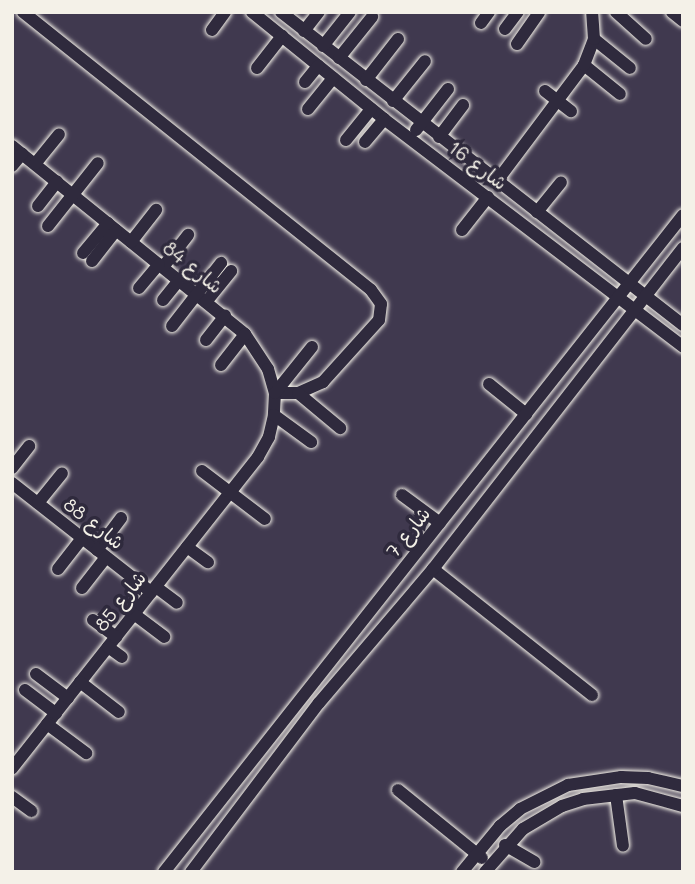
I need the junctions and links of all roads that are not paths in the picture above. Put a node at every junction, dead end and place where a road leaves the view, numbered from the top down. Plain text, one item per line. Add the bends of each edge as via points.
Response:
1 (23, 12) edge
2 (225, 12) edge
3 (251, 12) edge
4 (319, 12) edge
5 (350, 12) edge
6 (489, 12) edge
7 (518, 12) edge
8 (539, 12) edge
9 (592, 12) edge
10 (616, 12) edge
11 (672, 12) edge
12 (284, 13) edge
13 (372, 17) dead end
14 (683, 21) edge
15 (481, 23) dead end
16 (505, 29) dead end
17 (212, 30) dead end
18 (304, 30) junction
19 (277, 33) junction
20 (398, 39) dead end
21 (594, 39) junction
22 (646, 39) dead end
23 (517, 44) dead end
24 (323, 46) junction
25 (339, 58) junction
26 (425, 61) dead end
27 (318, 65) junction
28 (584, 65) junction
29 (257, 68) dead end
30 (630, 68) dead end
31 (333, 78) junction
32 (366, 80) junction
33 (305, 82) dead end
34 (448, 89) dead end
35 (545, 92) dead end
36 (620, 94) dead end
37 (556, 100) junction
38 (393, 101) junction
39 (463, 105) dead end
40 (308, 109) dead end
41 (372, 109) junction
42 (570, 111) dead end
43 (384, 119) junction
44 (421, 123) junction
45 (62, 137) dead end
46 (439, 137) junction
47 (410, 138) junction
48 (346, 140) dead end
49 (365, 142) dead end
50 (17, 150) edge
51 (98, 163) dead end
52 (12, 166) edge
53 (38, 167) junction
54 (497, 181) junction
55 (57, 182) junction
56 (561, 182) dead end
57 (73, 195) junction
58 (488, 197) junction
59 (38, 206) dead end
60 (156, 210) dead end
61 (537, 212) junction
62 (683, 215) edge
63 (554, 224) junction
64 (48, 226) dead end
65 (112, 226) junction
66 (462, 230) dead end
67 (188, 235) dead end
68 (543, 238) junction
69 (131, 242) junction
70 (683, 248) edge
71 (88, 257) dead end
72 (161, 265) junction
73 (226, 267) dead end
74 (179, 280) junction
75 (629, 283) junction
76 (139, 288) dead end
77 (645, 295) junction
78 (619, 296) junction
79 (202, 298) junction
80 (163, 300) dead end
81 (634, 308) junction
82 (225, 316) junction
83 (683, 325) edge
84 (172, 326) dead end
85 (244, 334) junction
86 (206, 340) dead end
87 (312, 347) dead end
88 (683, 347) edge
89 (220, 365) dead end
90 (489, 384) dead end
91 (275, 393) junction
92 (298, 394) junction
93 (526, 414) junction
94 (274, 415) junction
95 (340, 428) dead end
96 (311, 442) dead end
97 (29, 446) dead end
98 (258, 457) joint
99 (12, 468) edge
100 (202, 471) dead end
101 (62, 473) dead end
102 (17, 487) edge
103 (230, 493) junction
104 (402, 495) dead end
105 (12, 502) edge
106 (38, 503) junction
107 (121, 518) dead end
108 (265, 520) dead end
109 (440, 523) junction
110 (82, 538) junction
111 (187, 547) junction
112 (102, 553) junction
113 (208, 562) dead end
114 (58, 569) dead end
115 (433, 569) junction
116 (82, 588) dead end
117 (154, 590) junction
118 (177, 603) dead end
119 (134, 614) junction
120 (93, 620) dead end
121 (164, 637) dead end
122 (112, 642) junction
123 (122, 657) dead end
124 (36, 674) dead end
125 (80, 682) junction
126 (25, 690) dead end
127 (592, 695) dead end
128 (68, 698) junction
129 (119, 712) dead end
130 (52, 719) junction
131 (86, 753) dead end
132 (12, 768) edge
133 (683, 786) edge
134 (398, 790) dead end
135 (619, 794) junction
136 (12, 797) edge
137 (683, 806) edge
138 (31, 811) dead end
139 (505, 845) junction
140 (623, 846) dead end
141 (476, 854) junction
142 (536, 862) dead end
143 (487, 868) edge
144 (164, 872) edge
145 (191, 872) edge
146 (461, 872) edge

1 - 92 street via 371,290 381,304 379,320 323,382
2 - 17 street
3 - 19 street, شارع 16
4 - 18 street
5 - 24 street
6 - 15 street
7 - 16 street
8 - 23 street
9 - 21 street
10 - 22 street
11 - 14 street
12 - 18 street, شارع 16
12 - 19 street
13 - 25 street
18 - 24 street, شارع 16
19 - 27 street, شارع 16
19 - 29 street
20 - 32 street
21 - 28 street
21 - 30 street
24 - 25 street, شارع 16
25 - 32 street, شارع 16
26 - 38 street
27 - 31 street, شارع 16
27 - 33 street
28 - 36 street
28 - 37 street
31 - 40 street
31 - 41 street, شارع 16
32 - 38 street, شارع 16
34 - 44 street
35 - 37 street
37 - 42 street
37 - 54 street
38 - 44 street, شارع 16
39 - 46 street
41 - 43 street, شارع 16
41 - 48 street
43 - 47 street, شارع 16
43 - 49 street
44 - 46 street, شارع 16
44 - 47 street
45 - 53 street
46 - 54 street, شارع 16
47 - 58 street, شارع 16
50 - 52 street
50 - 53 street, شارع 84
51 - 57 street
53 - 55 street, شارع 84
54 - 61 street, شارع 16
55 - 57 street, شارع 84
55 - 59 street
56 - 61 street
57 - 64 street
57 - 65 street, شارع 84
58 - 66 street
58 - 68 street, شارع 16
60 - 69 street
61 - 63 street, شارع 16
62 - 75 street, شارع 7
63 - 68 street
63 - 75 street, شارع 16
65 - 69 street, شارع 84
65 - 71 street
67 - 72 street
68 - 78 street, شارع 16
69 - 72 street, شارع 84
70 - 77 street
72 - 74 street, شارع 84
72 - 76 street
73 - 79 street
74 - 79 street, شارع 84
74 - 80 street
75 - 77 street, شارع 16
75 - 78 street, شارع 7
77 - 81 street
77 - 83 street, شارع 16
78 - 81 street, شارع 16
78 - 93 street, شارع 7
79 - 82 street, شارع 84
79 - 84 street
81 - 88 street, شارع 16
81 - 115 street
82 - 85 street, شارع 84
82 - 86 street
85 - 89 street
85 - 91 street, شارع 84 via 268,369
87 - 91 street
90 - 93 street
91 - 92 street
91 - 94 street, شارع 84
92 - 95 street
93 - 109 street, شارع 7
94 - 96 street
94 - 98 street, شارع 84
97 - 99 street
98 - 103 street, شارع 85
100 - 103 street
101 - 106 street
102 - 105 street
102 - 106 street, شارع 88
103 - 108 street
103 - 111 street, شارع 85
104 - 109 street
106 - 110 street, شارع 88
107 - 112 street
109 - 144 street, شارع 7
110 - 112 street, شارع 88
110 - 114 street
111 - 113 street
111 - 117 street, شارع 85
112 - 116 street
112 - 117 street, شارع 88
115 - 127 street
115 - 145 street via 319,703
117 - 118 street, شارع 88
117 - 119 street, شارع 85
119 - 121 street
119 - 122 street, شارع 85
120 - 122 street
122 - 123 street
122 - 125 street, شارع 85
124 - 128 street
125 - 128 street, شارع 85
125 - 129 street
126 - 130 street
128 - 130 street, شارع 85
130 - 131 street
130 - 132 street, شارع 85
133 - 141 street via 621,776 581,782 543,795 500,826
134 - 141 street
135 - 137 street
135 - 139 street via 562,806
135 - 140 street
136 - 138 street
139 - 142 street
139 - 143 street
141 - 143 street
141 - 146 street

